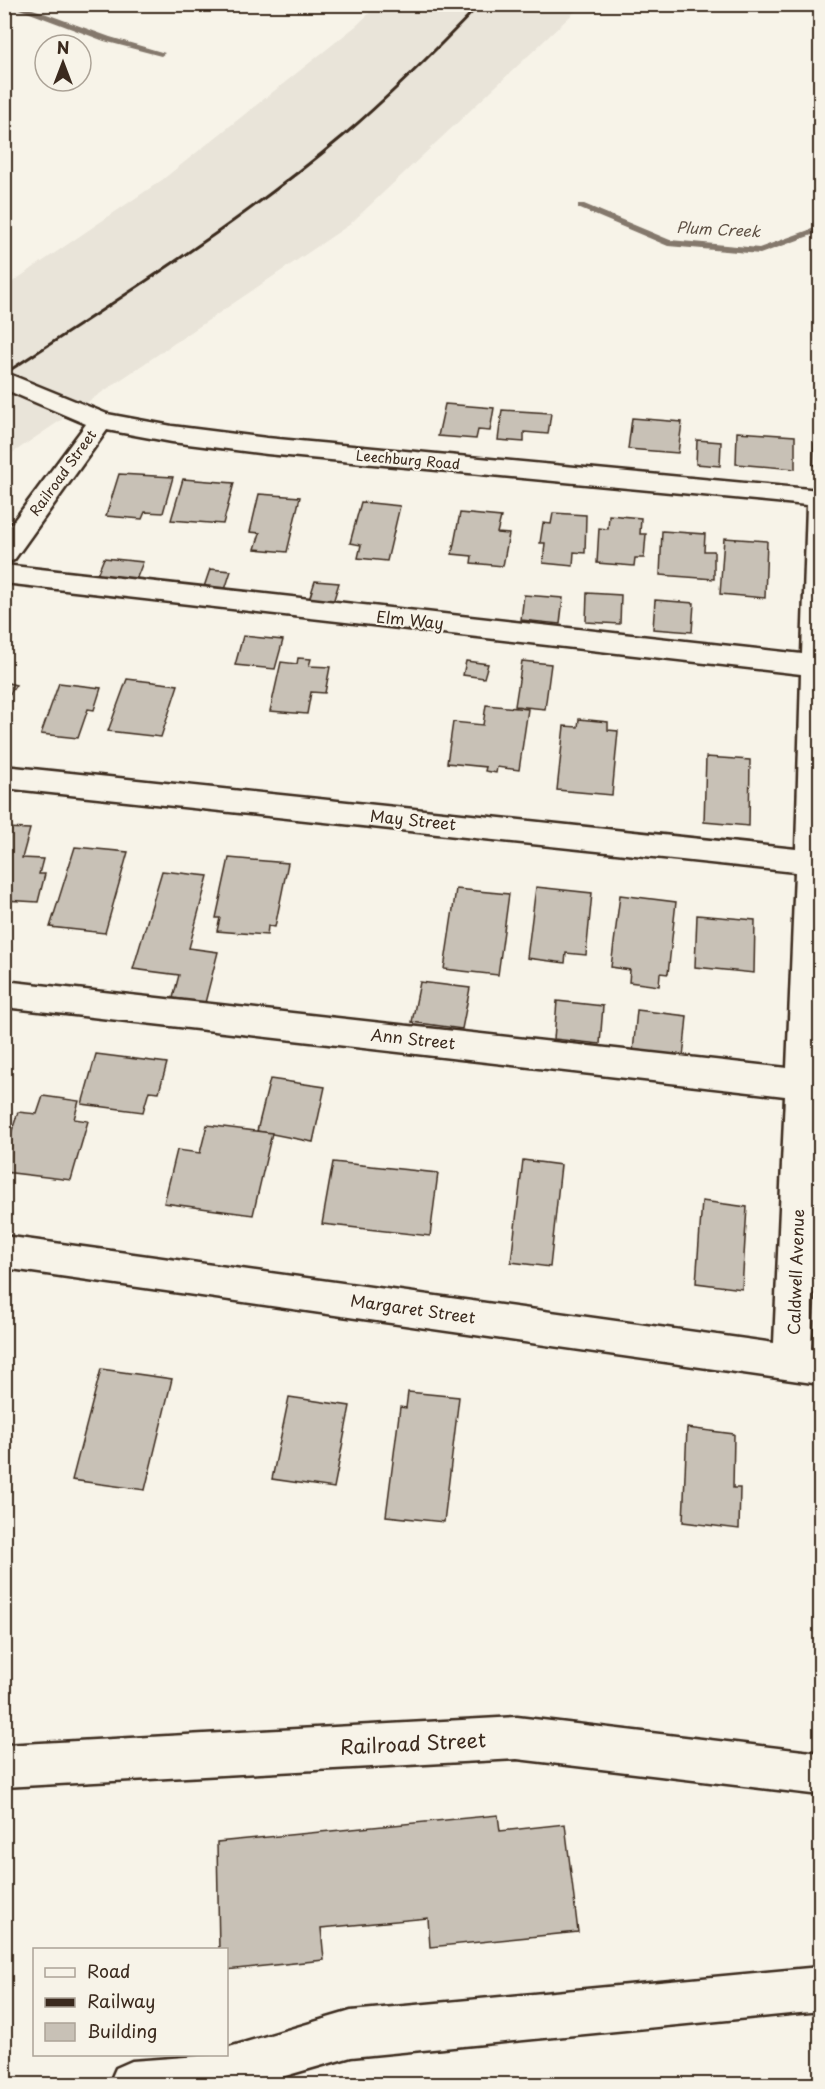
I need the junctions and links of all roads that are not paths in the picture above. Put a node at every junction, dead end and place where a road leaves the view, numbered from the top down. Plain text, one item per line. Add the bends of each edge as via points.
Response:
1 (4, 380) edge
2 (101, 421) junction
3 (820, 498) edge
4 (4, 554) edge
5 (4, 574) edge
6 (816, 666) junction
7 (4, 777) edge
8 (816, 862) edge
9 (4, 994) edge
10 (812, 1085) edge
11 (4, 1252) edge
12 (806, 1365) edge
13 (4, 1766) edge
14 (820, 1774) edge
15 (820, 1989) edge
16 (132, 2085) edge

1 - 2 street, Leechburg Road
2 - 3 street, Leechburg Road via 267,446
2 - 4 street, Railroad Street
3 - 6 street, Caldwell Avenue
5 - 6 street, Elm Way
6 - 8 street, Caldwell Avenue
7 - 8 street, May Street
8 - 10 street, Caldwell Avenue
9 - 10 street, Ann Street
10 - 12 street, Caldwell Avenue
11 - 12 street, Margaret Street
13 - 14 street, Railroad Street via 516,1738
15 - 16 street via 351,2034 198,2079

